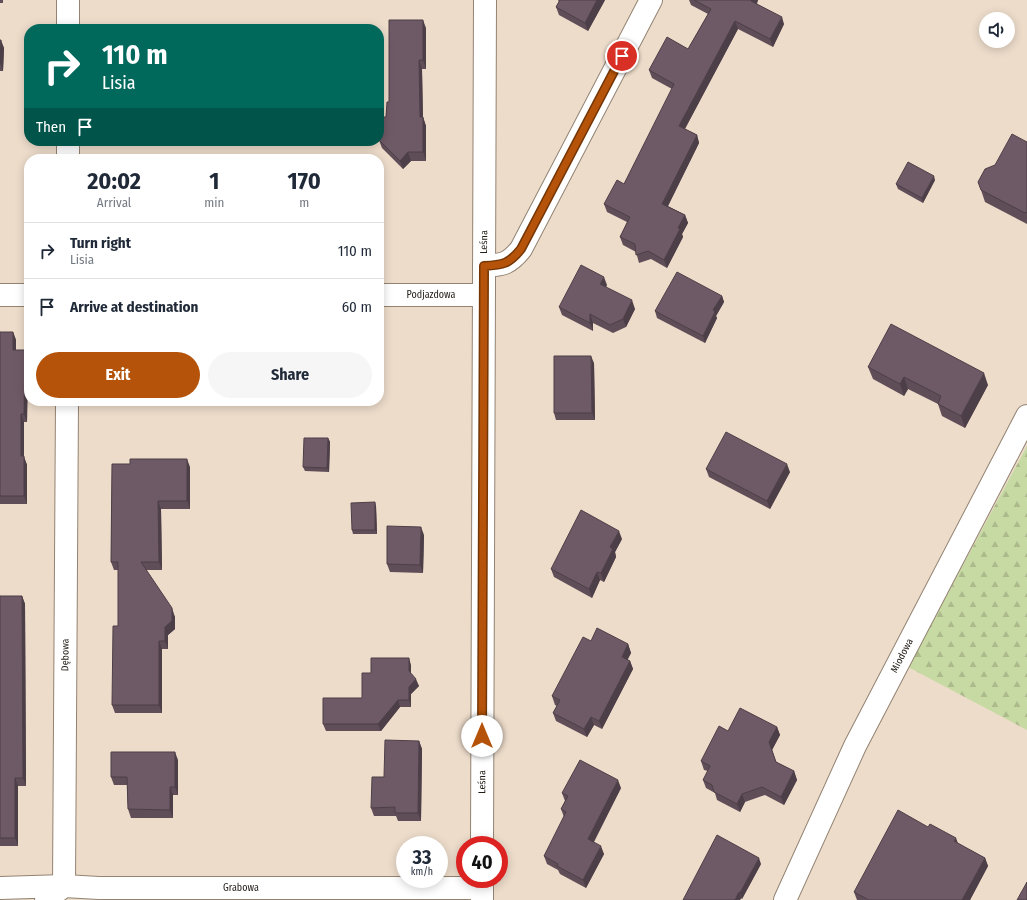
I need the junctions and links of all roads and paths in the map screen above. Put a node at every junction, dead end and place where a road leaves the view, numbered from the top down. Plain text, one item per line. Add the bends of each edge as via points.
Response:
1 (68, 0) edge
2 (485, 0) edge
3 (651, 0) edge
4 (68, 24) edge
5 (484, 266) junction
6 (0, 295) edge
7 (24, 295) edge
8 (384, 295) edge
9 (484, 295) junction
10 (67, 406) edge
11 (1027, 416) edge
12 (482, 836) edge
13 (64, 886) junction
14 (0, 888) edge
15 (482, 889) edge
16 (46, 900) edge
17 (785, 900) edge

1 - 4 street
2 - 5 street, Leśna
3 - 5 street via 521,249 512,260 500,266
5 - 9 street, Leśna
6 - 7 street
8 - 9 street, Podjazdowa
9 - 12 street, Leśna
10 - 13 street, Dębowa
11 - 17 street, Miodowa via 856,746
13 - 14 street, Grabowa
13 - 15 street, Grabowa
13 - 16 street

